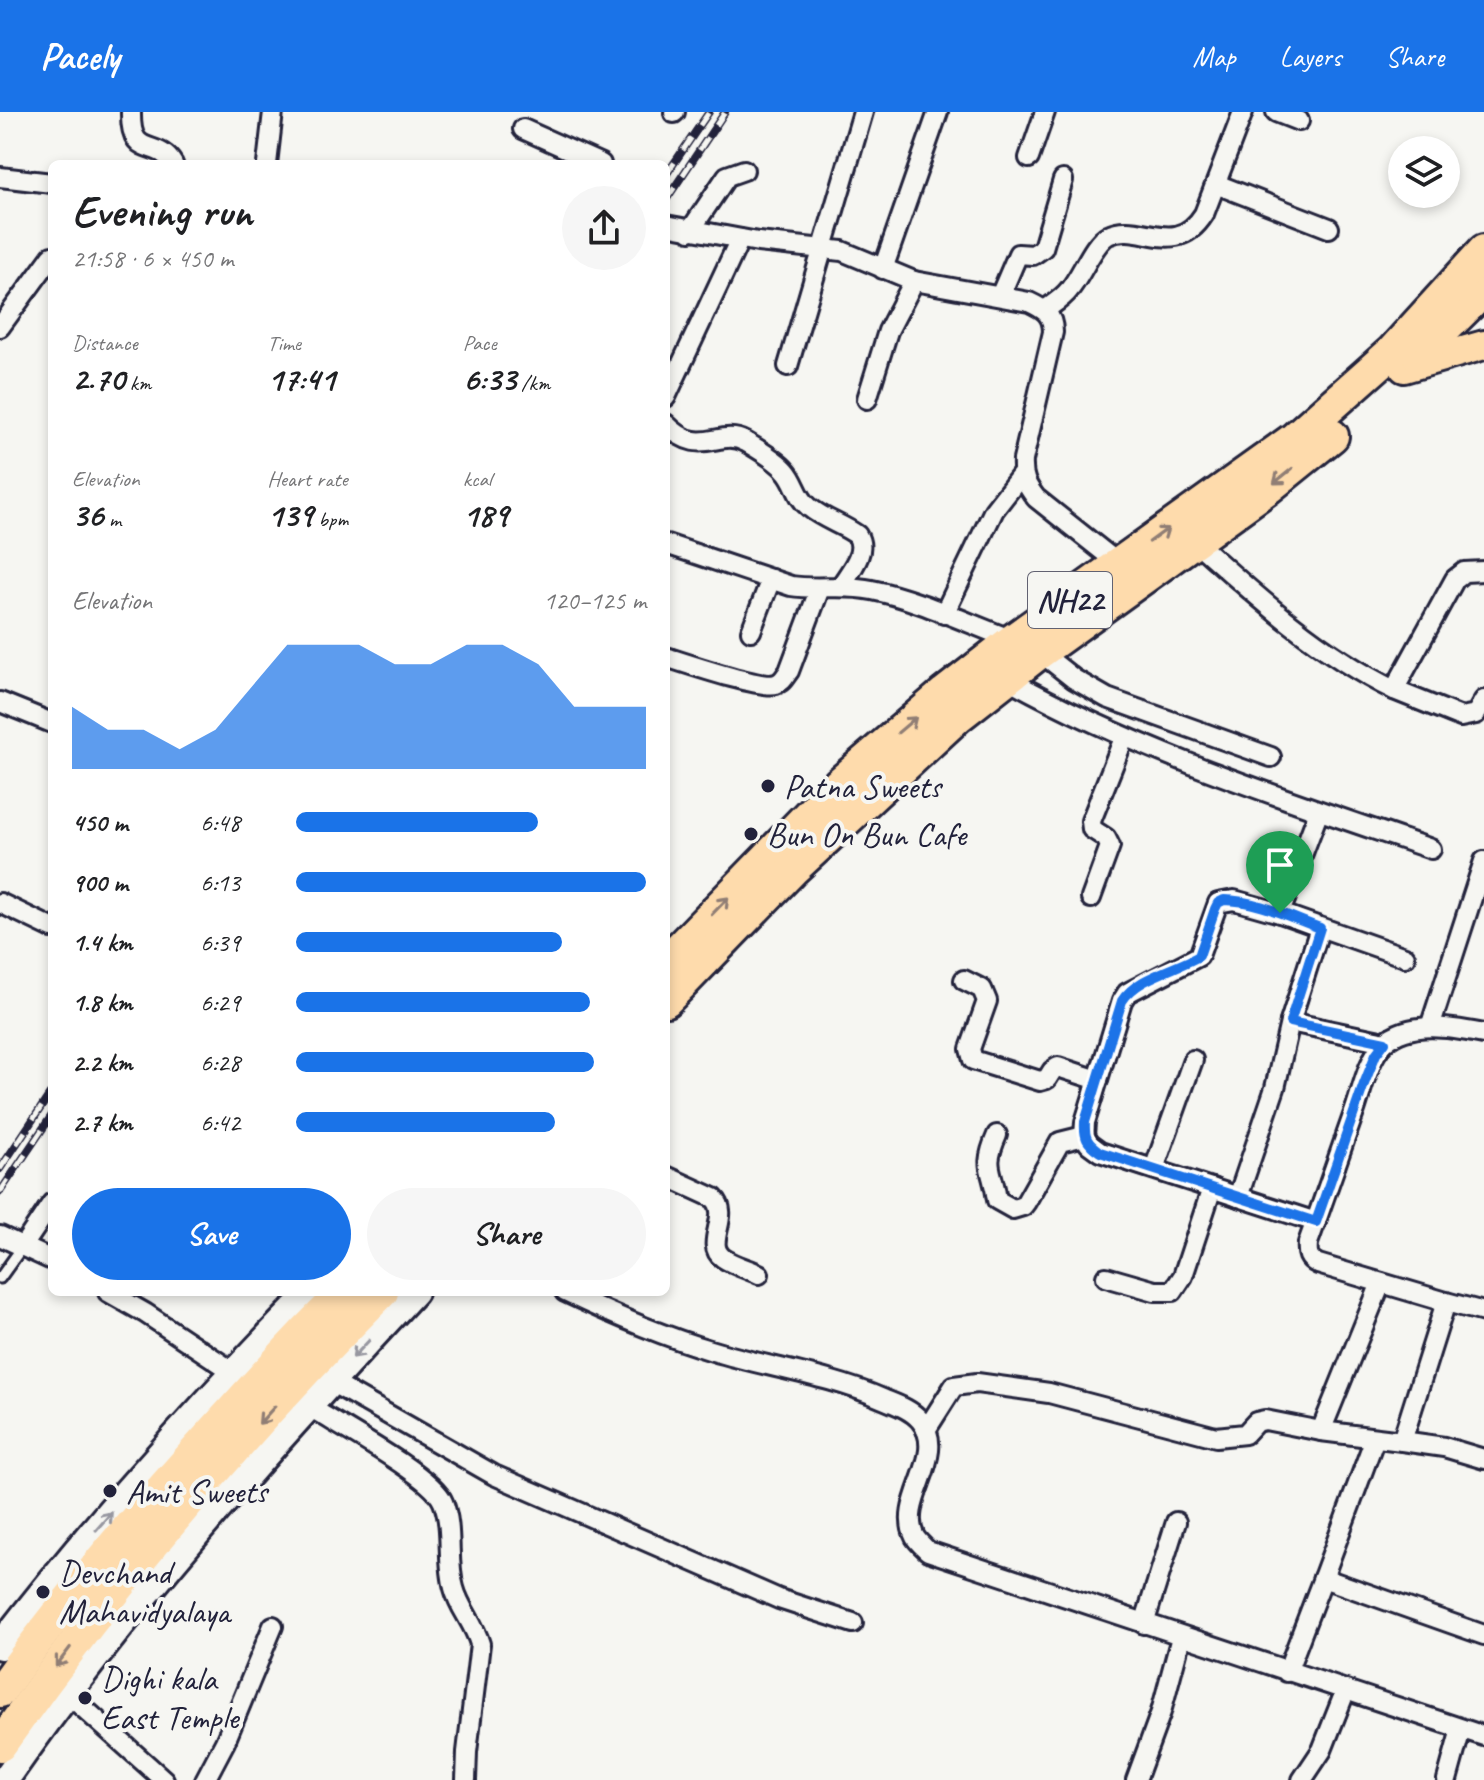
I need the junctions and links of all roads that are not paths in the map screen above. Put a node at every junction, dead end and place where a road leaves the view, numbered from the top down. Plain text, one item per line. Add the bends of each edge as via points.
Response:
1 (131, 112) edge
2 (273, 112) edge
3 (863, 112) edge
4 (938, 112) edge
5 (1045, 112) edge
6 (1243, 112) edge
7 (1276, 112) edge
8 (1299, 121) dead end
9 (523, 129) dead end
10 (574, 158) edge
11 (1029, 158) dead end
12 (169, 160) edge
13 (267, 160) edge
14 (744, 170) dead end
15 (0, 177) edge
16 (1063, 180) dead end
17 (48, 183) edge
18 (1216, 184) junction
19 (670, 226) edge
20 (1329, 228) dead end
21 (690, 231) junction
22 (740, 239) junction
23 (823, 250) junction
24 (48, 261) edge
25 (883, 269) junction
26 (914, 281) junction
27 (1475, 285) edge
28 (1000, 296) junction
29 (1045, 310) junction
30 (0, 327) edge
31 (1484, 345) edge
32 (788, 366) dead end
33 (1404, 368) junction
34 (670, 388) edge
35 (867, 399) dead end
36 (670, 427) edge
37 (1022, 474) junction
38 (1196, 542) junction
39 (670, 545) edge
40 (1119, 564) junction
41 (1484, 571) edge
42 (771, 579) junction
43 (840, 587) junction
44 (820, 588) junction
45 (944, 614) junction
46 (751, 631) dead end
47 (1027, 646) junction
48 (670, 658) edge
49 (1006, 678) junction
50 (1394, 690) junction
51 (1484, 700) edge
52 (0, 702) edge
53 (48, 721) edge
54 (1124, 738) junction
55 (1271, 757) dead end
56 (1319, 811) junction
57 (1431, 849) dead end
58 (1484, 861) edge
59 (1091, 898) dead end
60 (0, 903) edge
61 (1280, 913) junction
62 (48, 926) edge
63 (1320, 928) junction
64 (1405, 957) dead end
65 (670, 958) edge
66 (964, 980) dead end
67 (670, 996) edge
68 (1290, 1022) junction
69 (1430, 1027) junction
70 (1484, 1034) edge
71 (1385, 1042) junction
72 (1193, 1060) dead end
73 (1098, 1080) junction
74 (997, 1135) dead end
75 (1084, 1136) junction
76 (1154, 1169) junction
77 (670, 1178) edge
78 (1212, 1188) junction
79 (1238, 1197) junction
80 (48, 1209) edge
81 (1316, 1222) junction
82 (0, 1236) edge
83 (23, 1246) junction
84 (48, 1258) edge
85 (759, 1274) dead end
86 (1106, 1277) dead end
87 (0, 1278) edge
88 (1381, 1283) junction
89 (115, 1296) edge
90 (145, 1296) edge
91 (369, 1296) edge
92 (410, 1296) edge
93 (574, 1296) edge
94 (1446, 1302) junction
95 (329, 1308) edge
96 (140, 1310) junction
97 (1484, 1312) edge
98 (235, 1373) junction
99 (331, 1382) junction
100 (308, 1406) junction
101 (926, 1430) junction
102 (1321, 1431) junction
103 (1375, 1438) junction
104 (1402, 1441) junction
105 (1484, 1459) edge
106 (1176, 1522) dead end
107 (1323, 1578) junction
108 (853, 1623) dead end
109 (1144, 1624) junction
110 (273, 1626) dead end
111 (1484, 1635) edge
112 (1181, 1637) junction
113 (0, 1646) edge
114 (1287, 1672) junction
115 (0, 1691) edge
116 (1345, 1692) junction
117 (69, 1695) junction
118 (1461, 1729) junction
119 (1484, 1736) edge
120 (0, 1745) edge
121 (5, 1780) edge
122 (164, 1780) edge
123 (205, 1780) edge
124 (466, 1780) edge
125 (1136, 1780) edge
126 (1302, 1780) edge
127 (1447, 1780) edge

1 - 12 street via 138,142
2 - 13 street
3 - 23 street
4 - 25 street
5 - 11 street
6 - 18 street
7 - 8 street
9 - 10 street
14 - 21 street via 727,176
15 - 17 street
16 - 28 street via 1043,248 1033,255 1018,254
18 - 20 street
18 - 29 street via 1204,214 1189,232 1109,235 1068,292
19 - 21 street
21 - 22 street
22 - 23 street
22 - 34 street
23 - 25 street via 842,251
23 - 32 street
24 - 30 street
25 - 26 street
26 - 28 street
26 - 35 street via 888,331
27 - 33 highway, NH22
40 -> 27 highway, NH22 via 1294,439
28 - 29 street
29 - 37 street via 1053,320 1053,332
31 - 33 main road
33 -> 38 highway, NH22 via 1332,436
36 - 43 street via 696,442 737,438 748,443 786,471 808,507 857,535 862,551
37 - 40 street via 1036,498
37 - 45 street via 994,510
38 - 47 highway, NH22
38 - 50 street via 1331,654
39 - 42 street
40 - 47 highway, NH22
41 - 50 street via 1464,572 1455,579
42 - 44 street
42 - 46 street
43 - 44 street
43 - 45 street via 891,595
44 - 48 street via 789,671 775,685
45 - 47 street
47 - 49 highway, NH22
47 - 55 street via 1107,698
65 -> 47 highway, NH22 via 839,784 945,693
49 - 54 street
49 - 67 highway, NH22 via 859,806
50 - 51 street via 1461,717 1476,714
52 - 53 street
54 - 56 street
54 - 59 street via 1091,821 1092,829 1110,846
56 - 57 street
56 - 61 street
58 - 69 street
60 - 62 street
61 - 63 street
61 - 73 street via 1234,900 1218,903 1199,956 1127,993
63 - 64 street
63 - 68 street
66 - 73 street via 982,989 987,1001 970,1049 973,1060 1040,1081 1058,1067
68 - 71 street
68 - 79 street via 1275,1088
69 - 70 street
69 - 71 street
71 - 81 street via 1364,1084
72 - 76 street
73 - 75 street
74 - 75 street via 988,1164 997,1200 1013,1209 1026,1202 1060,1142
75 - 76 street via 1100,1152
76 - 78 street
77 - 85 street via 719,1203 716,1250
78 - 79 street
78 - 86 street via 1183,1276 1173,1291
79 - 81 street
80 - 83 street
81 - 88 street via 1308,1243 1310,1260
82 - 83 street
83 - 84 street
83 - 87 lane
88 - 94 street
88 - 102 street
89 - 96 street
90 - 96 street
91 - 95 highway
92 -> 99 street
93 - 101 street via 713,1351 853,1387 902,1407
94 - 97 street
94 - 104 street
95 - 98 street
95 - 115 highway via 130,1526
95 -> 120 highway
96 - 98 street
113 -> 98 street
99 - 100 street
99 - 108 street via 494,1475 779,1599
100 - 117 street via 171,1563
100 - 124 street via 423,1479 442,1499 454,1588 480,1644
101 - 102 street via 954,1386 977,1383 1067,1397 1216,1437 1245,1434 1260,1420
101 - 109 street via 926,1467 911,1525 928,1551
102 - 103 street
103 - 104 street
103 - 107 street
104 - 105 street
106 - 109 street
107 - 111 street
107 - 114 street
109 - 112 street
110 - 123 street
112 - 114 street
112 - 125 street
114 - 116 street
116 - 118 street
116 - 126 street via 1322,1750
117 - 121 street
117 - 122 street
118 - 119 street
118 - 127 street

